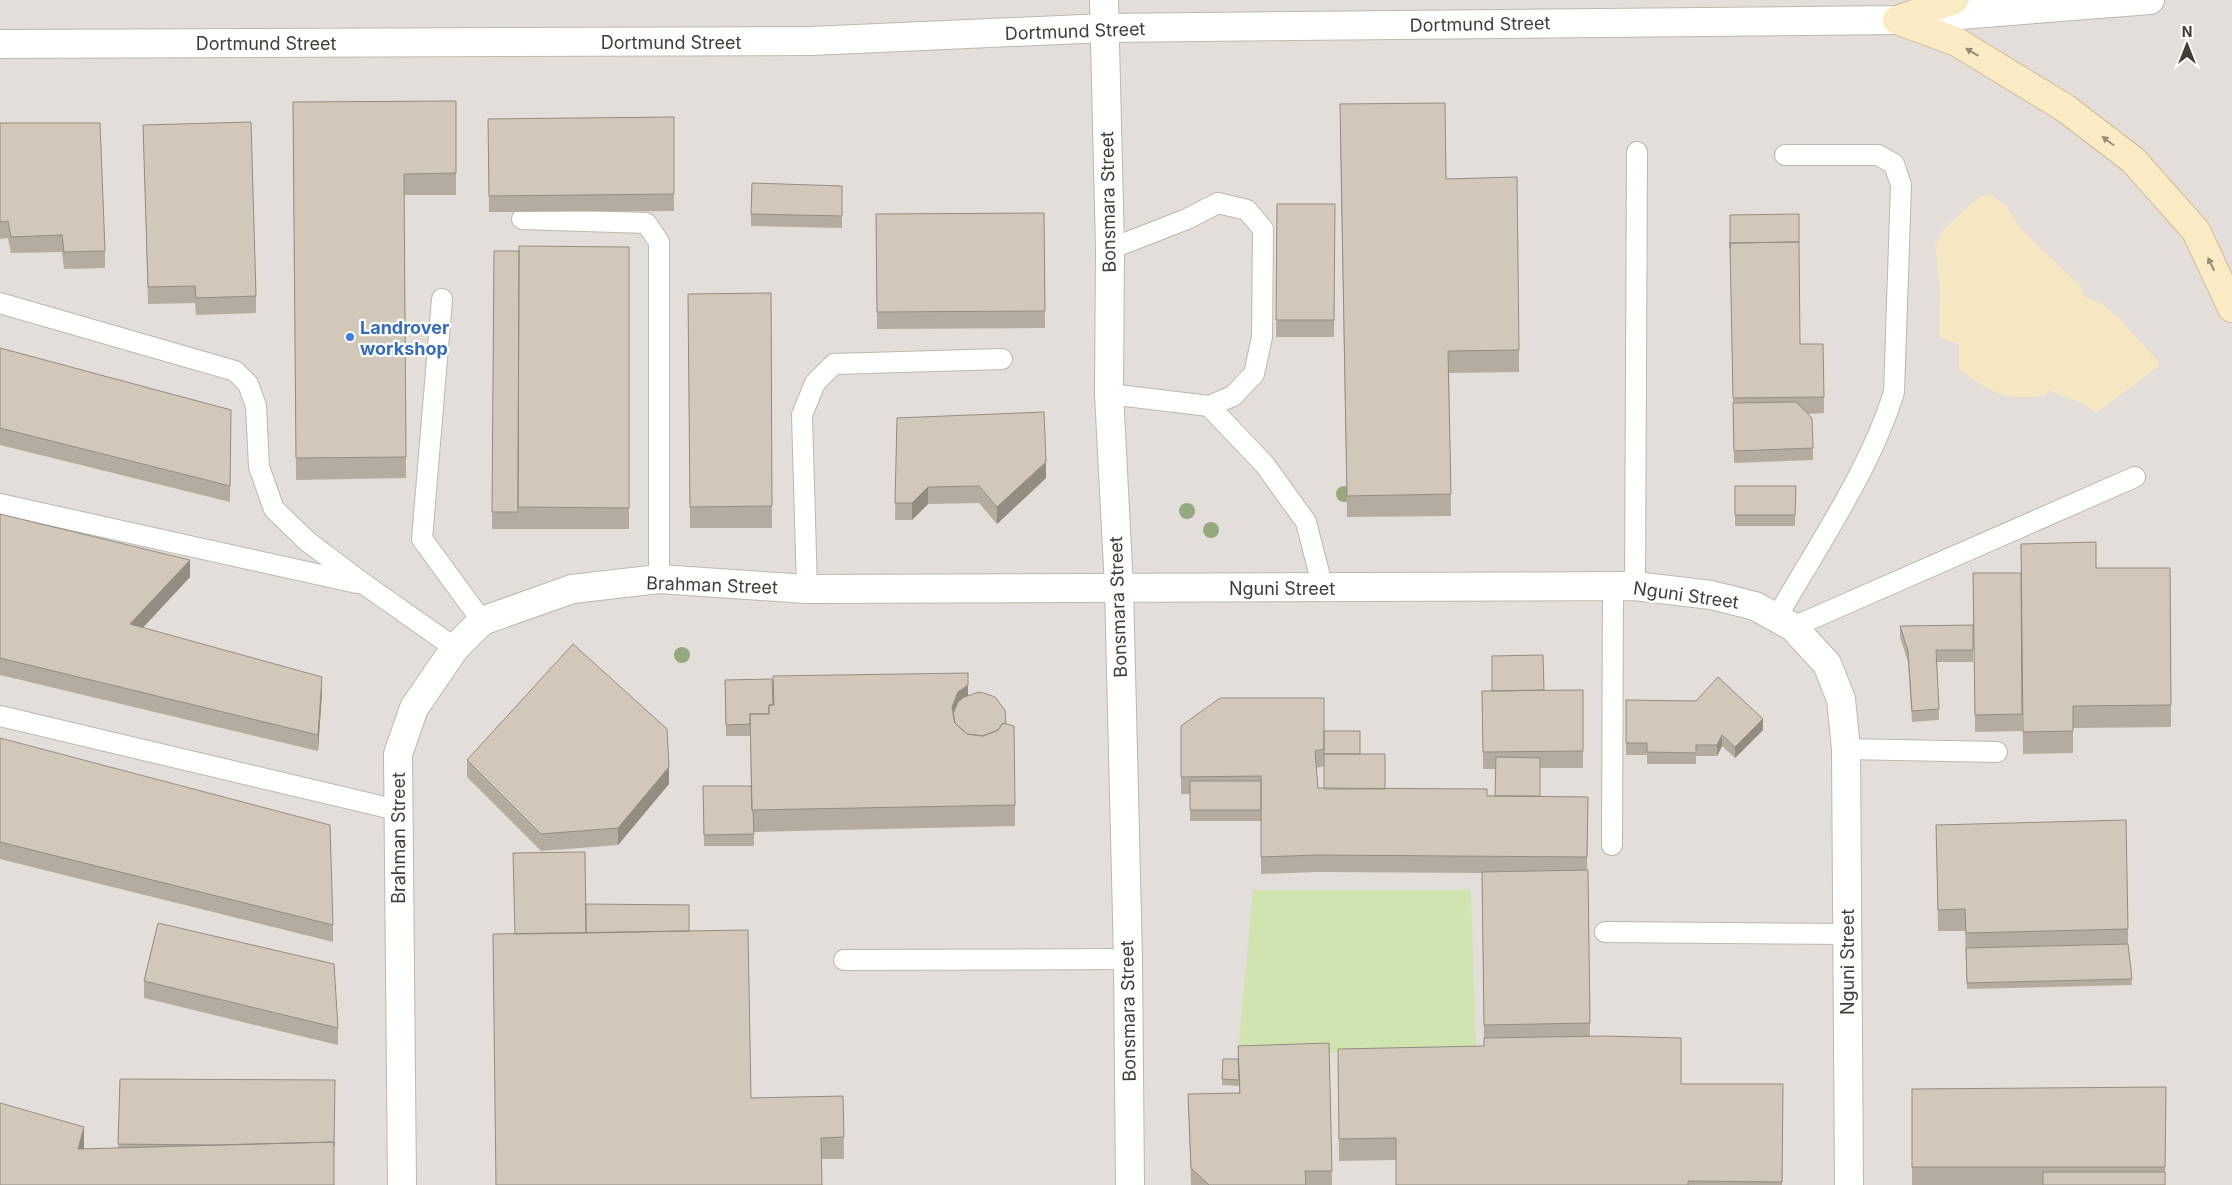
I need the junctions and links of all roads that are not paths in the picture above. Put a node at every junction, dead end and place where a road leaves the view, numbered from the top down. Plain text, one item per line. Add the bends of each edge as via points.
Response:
1 (1104, 0) edge
2 (1954, 0) edge
3 (2150, 0) edge
4 (1897, 20) junction
5 (1104, 28) junction
6 (0, 44) edge
7 (1637, 152) dead end
8 (1785, 155) dead end
9 (522, 219) edge
10 (1110, 249) junction
11 (442, 298) dead end
12 (0, 303) edge
13 (2232, 308) edge
14 (1002, 360) dead end
15 (1109, 394) junction
16 (1209, 406) junction
17 (2135, 477) dead end
18 (0, 504) edge
19 (659, 579) junction
20 (364, 584) junction
21 (1624, 586) junction
22 (1119, 587) junction
23 (1323, 588) junction
24 (807, 589) junction
25 (482, 621) junction
26 (1785, 622) junction
27 (454, 648) junction
28 (0, 716) edge
29 (1846, 749) junction
30 (1997, 752) dead end
31 (397, 810) junction
32 (1612, 845) dead end
33 (1605, 932) dead end
34 (1847, 934) junction
35 (1128, 959) junction
36 (844, 960) dead end
37 (402, 1185) edge
38 (1130, 1185) edge
39 (1849, 1185) edge

1 - 5 street, Bonsmara Street
2 - 4 main road
3 - 4 street, Dortmund Street
4 - 5 street, Dortmund Street
13 -> 4 main road via 2196,231 2133,160 2065,108 1957,42
5 - 6 street, Dortmund Street via 810,41
5 - 10 street, Bonsmara Street
7 - 21 lane
8 - 26 lane via 1878,155 1894,164 1901,185 1894,392 1884,423
9 - 19 lane via 646,223 659,242
10 - 15 street, Bonsmara Street
10 - 16 lane via 1187,219 1218,203 1247,210 1263,229 1262,337 1254,374 1233,396
11 - 25 lane via 422,539
12 - 20 lane via 235,371 248,384 256,406 259,467 274,510 307,541
14 - 24 lane via 834,364 815,383 802,415
15 - 16 lane
15 - 22 street, Bonsmara Street
16 - 23 lane via 1264,465 1306,522
17 - 26 lane
18 - 20 lane
19 - 24 street, Brahman Street
19 - 25 street, Brahman Street via 572,588
20 - 27 lane
21 - 23 street, Nguni Street
21 - 26 street, Nguni Street via 1711,595 1755,606
21 - 32 lane
22 - 23 street, Nguni Street
22 - 24 street, Brahman Street
22 - 35 street, Bonsmara Street
25 - 27 street, Brahman Street
26 - 29 street, Nguni Street via 1827,664 1842,699
27 - 31 street, Brahman Street via 414,708 398,754
28 - 31 lane
29 - 30 lane
29 - 34 street, Nguni Street
31 - 37 street, Brahman Street
33 - 34 lane
34 - 39 street, Nguni Street
35 - 36 lane
35 - 38 street, Bonsmara Street

